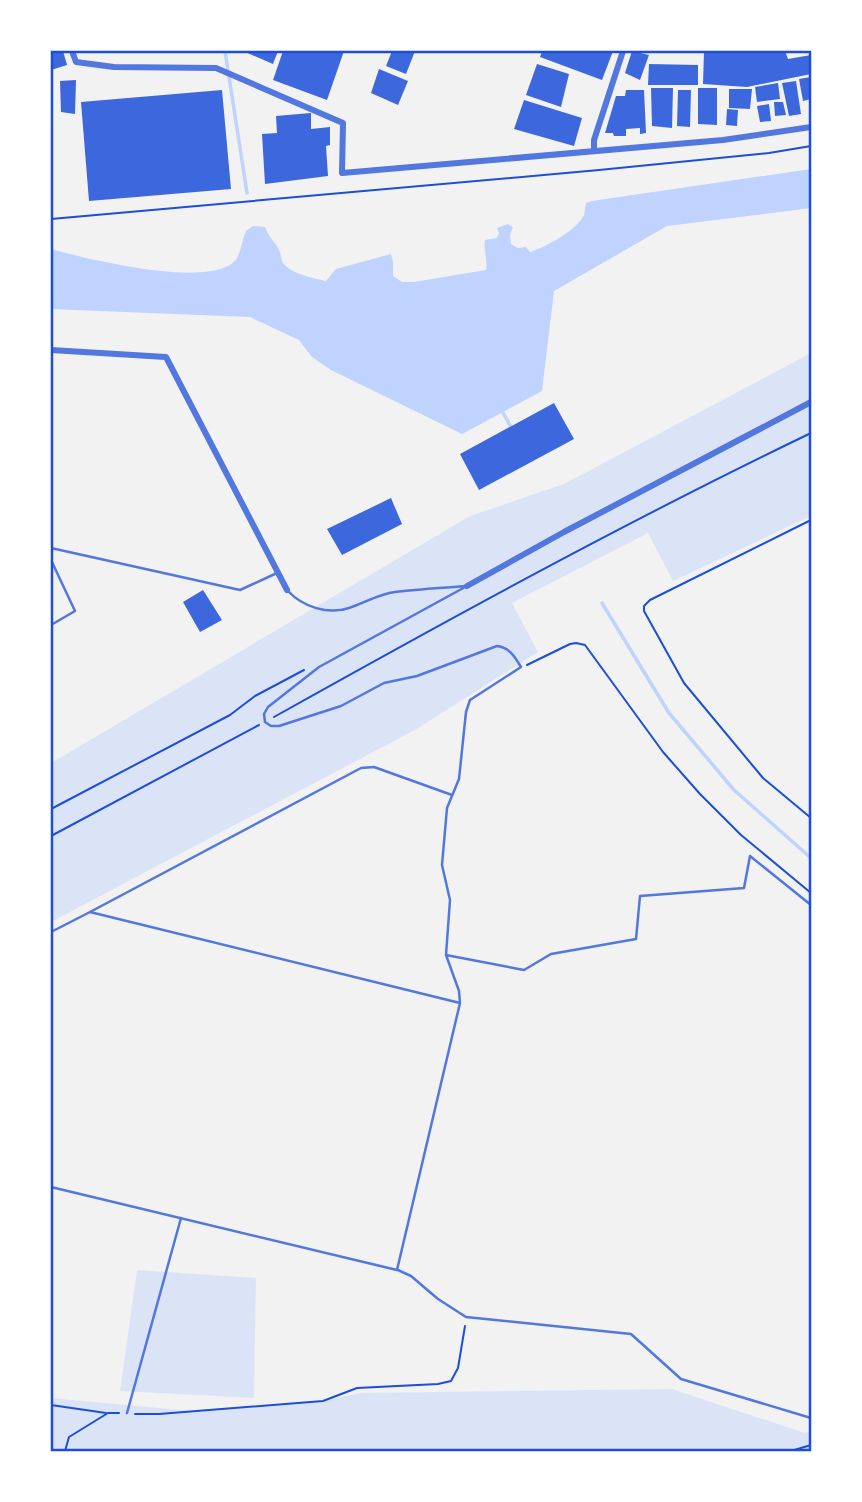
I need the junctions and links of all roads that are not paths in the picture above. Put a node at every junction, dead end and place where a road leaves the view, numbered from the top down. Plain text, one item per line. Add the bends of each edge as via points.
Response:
1 (72, 51) edge
2 (623, 51) edge
3 (811, 127) edge
4 (594, 151) junction
5 (51, 350) edge
6 (811, 402) edge
7 (51, 548) edge
8 (51, 560) edge
9 (278, 572) junction
10 (467, 586) junction
11 (287, 590) joint
12 (51, 625) edge
13 (452, 795) junction
14 (811, 905) edge
15 (90, 912) junction
16 (51, 932) edge
17 (446, 955) junction
18 (460, 1003) junction
19 (51, 1187) edge
20 (181, 1217) junction
21 (397, 1270) junction
22 (127, 1413) road end
23 (811, 1418) edge

1 - 4 street via 76,62 114,67 216,68 343,123 342,173
2 - 4 street
3 - 4 street
5 - 9 street via 166,357
6 - 10 street
7 - 9 lane via 240,590
8 - 12 lane via 75,611
9 - 11 street
10 - 11 lane via 395,592 340,611 305,604
10 - 13 lane via 320,667 264,714 265,722 279,726 341,706 384,684 503,647 521,667 470,700 459,779
13 - 15 lane via 374,767 361,768
13 - 17 lane via 442,866 450,900
14 - 17 lane via 750,856 744,888 640,895 636,939 551,954 524,970
15 - 16 lane
15 - 18 lane
17 - 18 lane
18 - 21 lane
19 - 20 lane
20 - 21 lane
20 - 22 lane
21 - 23 lane via 466,1317 631,1334 681,1378

